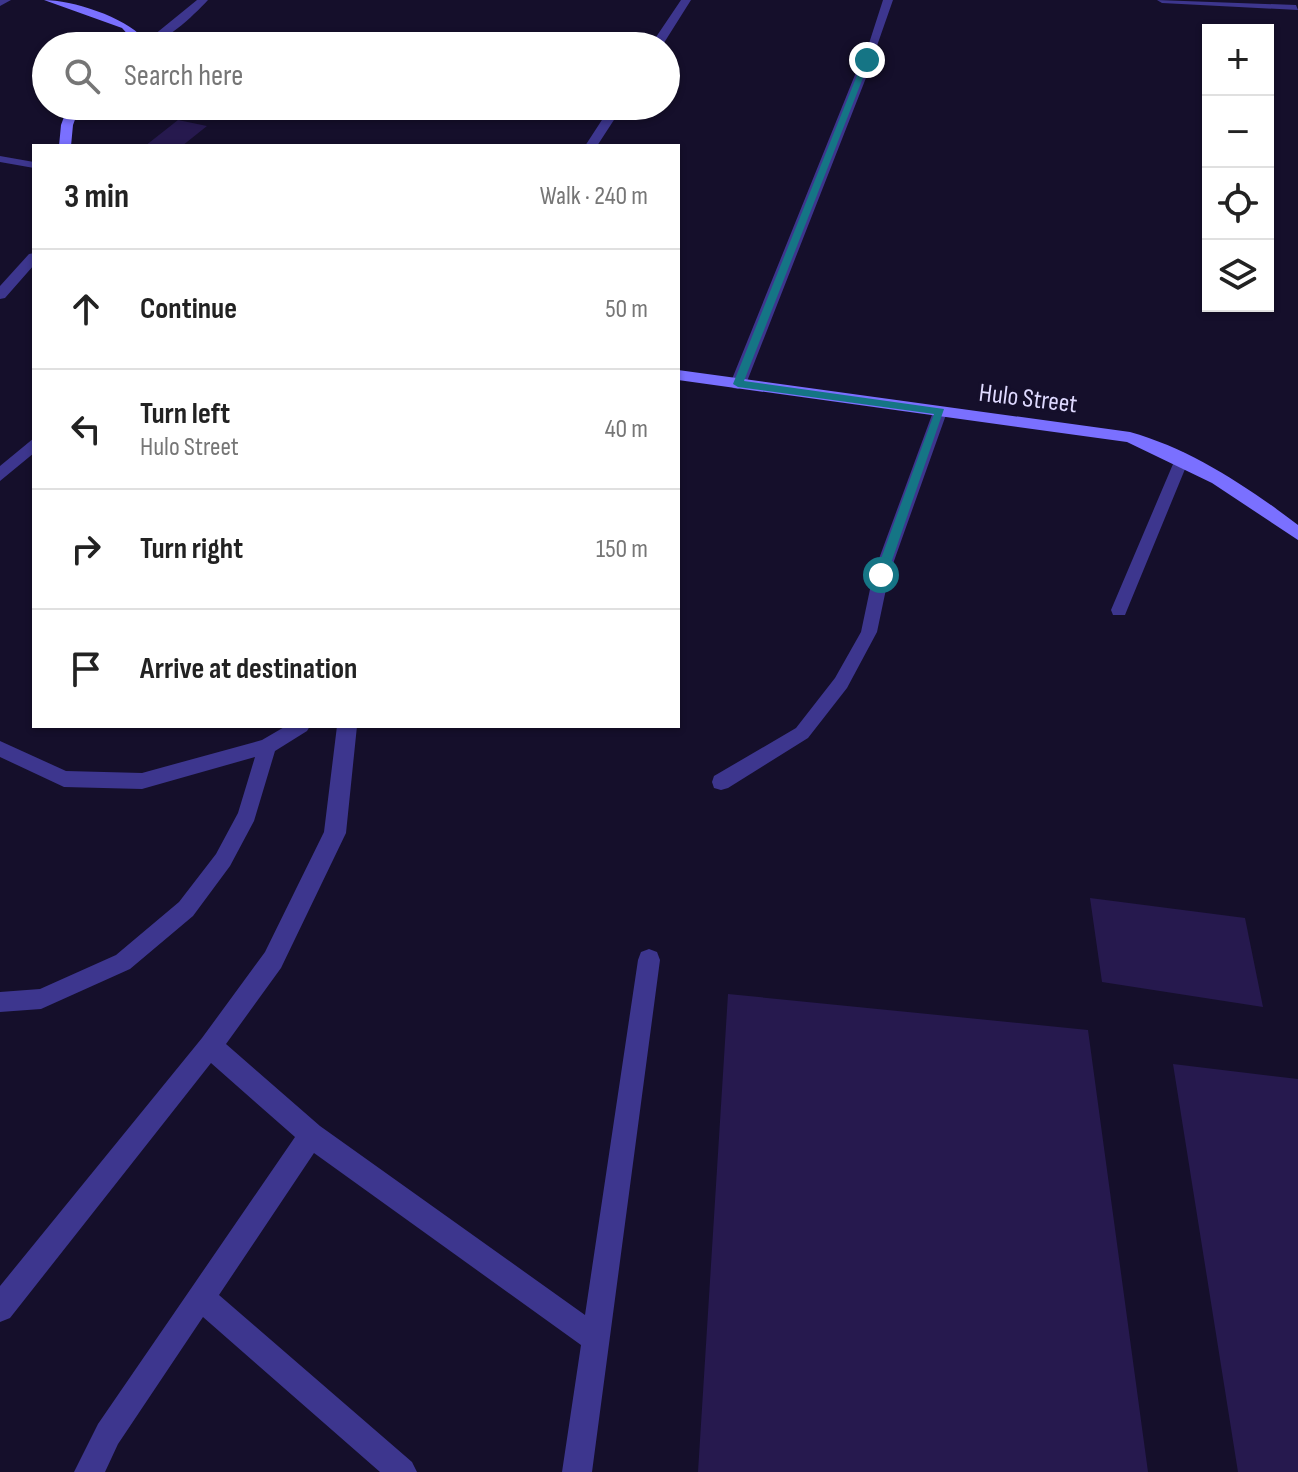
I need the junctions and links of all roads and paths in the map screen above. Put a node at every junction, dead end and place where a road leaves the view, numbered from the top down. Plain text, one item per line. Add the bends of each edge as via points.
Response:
1 (6, 0) edge
2 (49, 0) edge
3 (203, 0) edge
4 (686, 0) edge
5 (888, 0) edge
6 (1162, 0) edge
7 (0, 3) edge
8 (1296, 8) edge
9 (134, 32) edge
10 (164, 32) edge
11 (665, 32) edge
12 (867, 60) joint
13 (69, 120) edge
14 (608, 120) edge
15 (65, 144) edge
16 (592, 144) edge
17 (0, 159) edge
18 (32, 165) edge
19 (32, 259) edge
20 (0, 295) edge
21 (680, 375) edge
22 (738, 384) junction
23 (940, 412) junction
24 (32, 446) edge
25 (1183, 457) junction
26 (0, 475) edge
27 (1296, 529) edge
28 (1119, 610) dead end
29 (298, 728) edge
30 (347, 728) edge
31 (267, 746) junction
32 (0, 749) edge
33 (721, 782) dead end
34 (649, 960) dead end
35 (0, 1002) edge
36 (210, 1046) junction
37 (311, 1135) junction
38 (202, 1298) junction
39 (0, 1308) edge
40 (597, 1340) junction
41 (89, 1472) edge
42 (402, 1472) edge
43 (577, 1472) edge

1 - 7 lane
2 - 9 main road
3 - 10 street
4 - 11 street
5 - 12 lane
6 - 8 lane
12 - 22 street
13 - 15 main road
14 - 16 street
17 - 18 lane
19 - 20 street
21 - 22 main road, Hulo Street
22 - 23 main road, Hulo Street
23 - 25 main road, Hulo Street via 1130,437
23 - 33 lane via 881,575 869,632 841,683 802,733
24 - 26 street
25 - 27 main road, Hulo Street
25 - 28 lane
29 - 31 lane
30 - 36 street via 329,849 273,960
31 - 32 lane via 142,781 64,779
31 - 35 lane via 247,815 223,860 186,909 123,962 41,999
34 - 40 street
36 - 37 street
36 - 39 street
37 - 38 street
37 - 40 street
38 - 41 street via 108,1434
38 - 42 street
40 - 43 street

